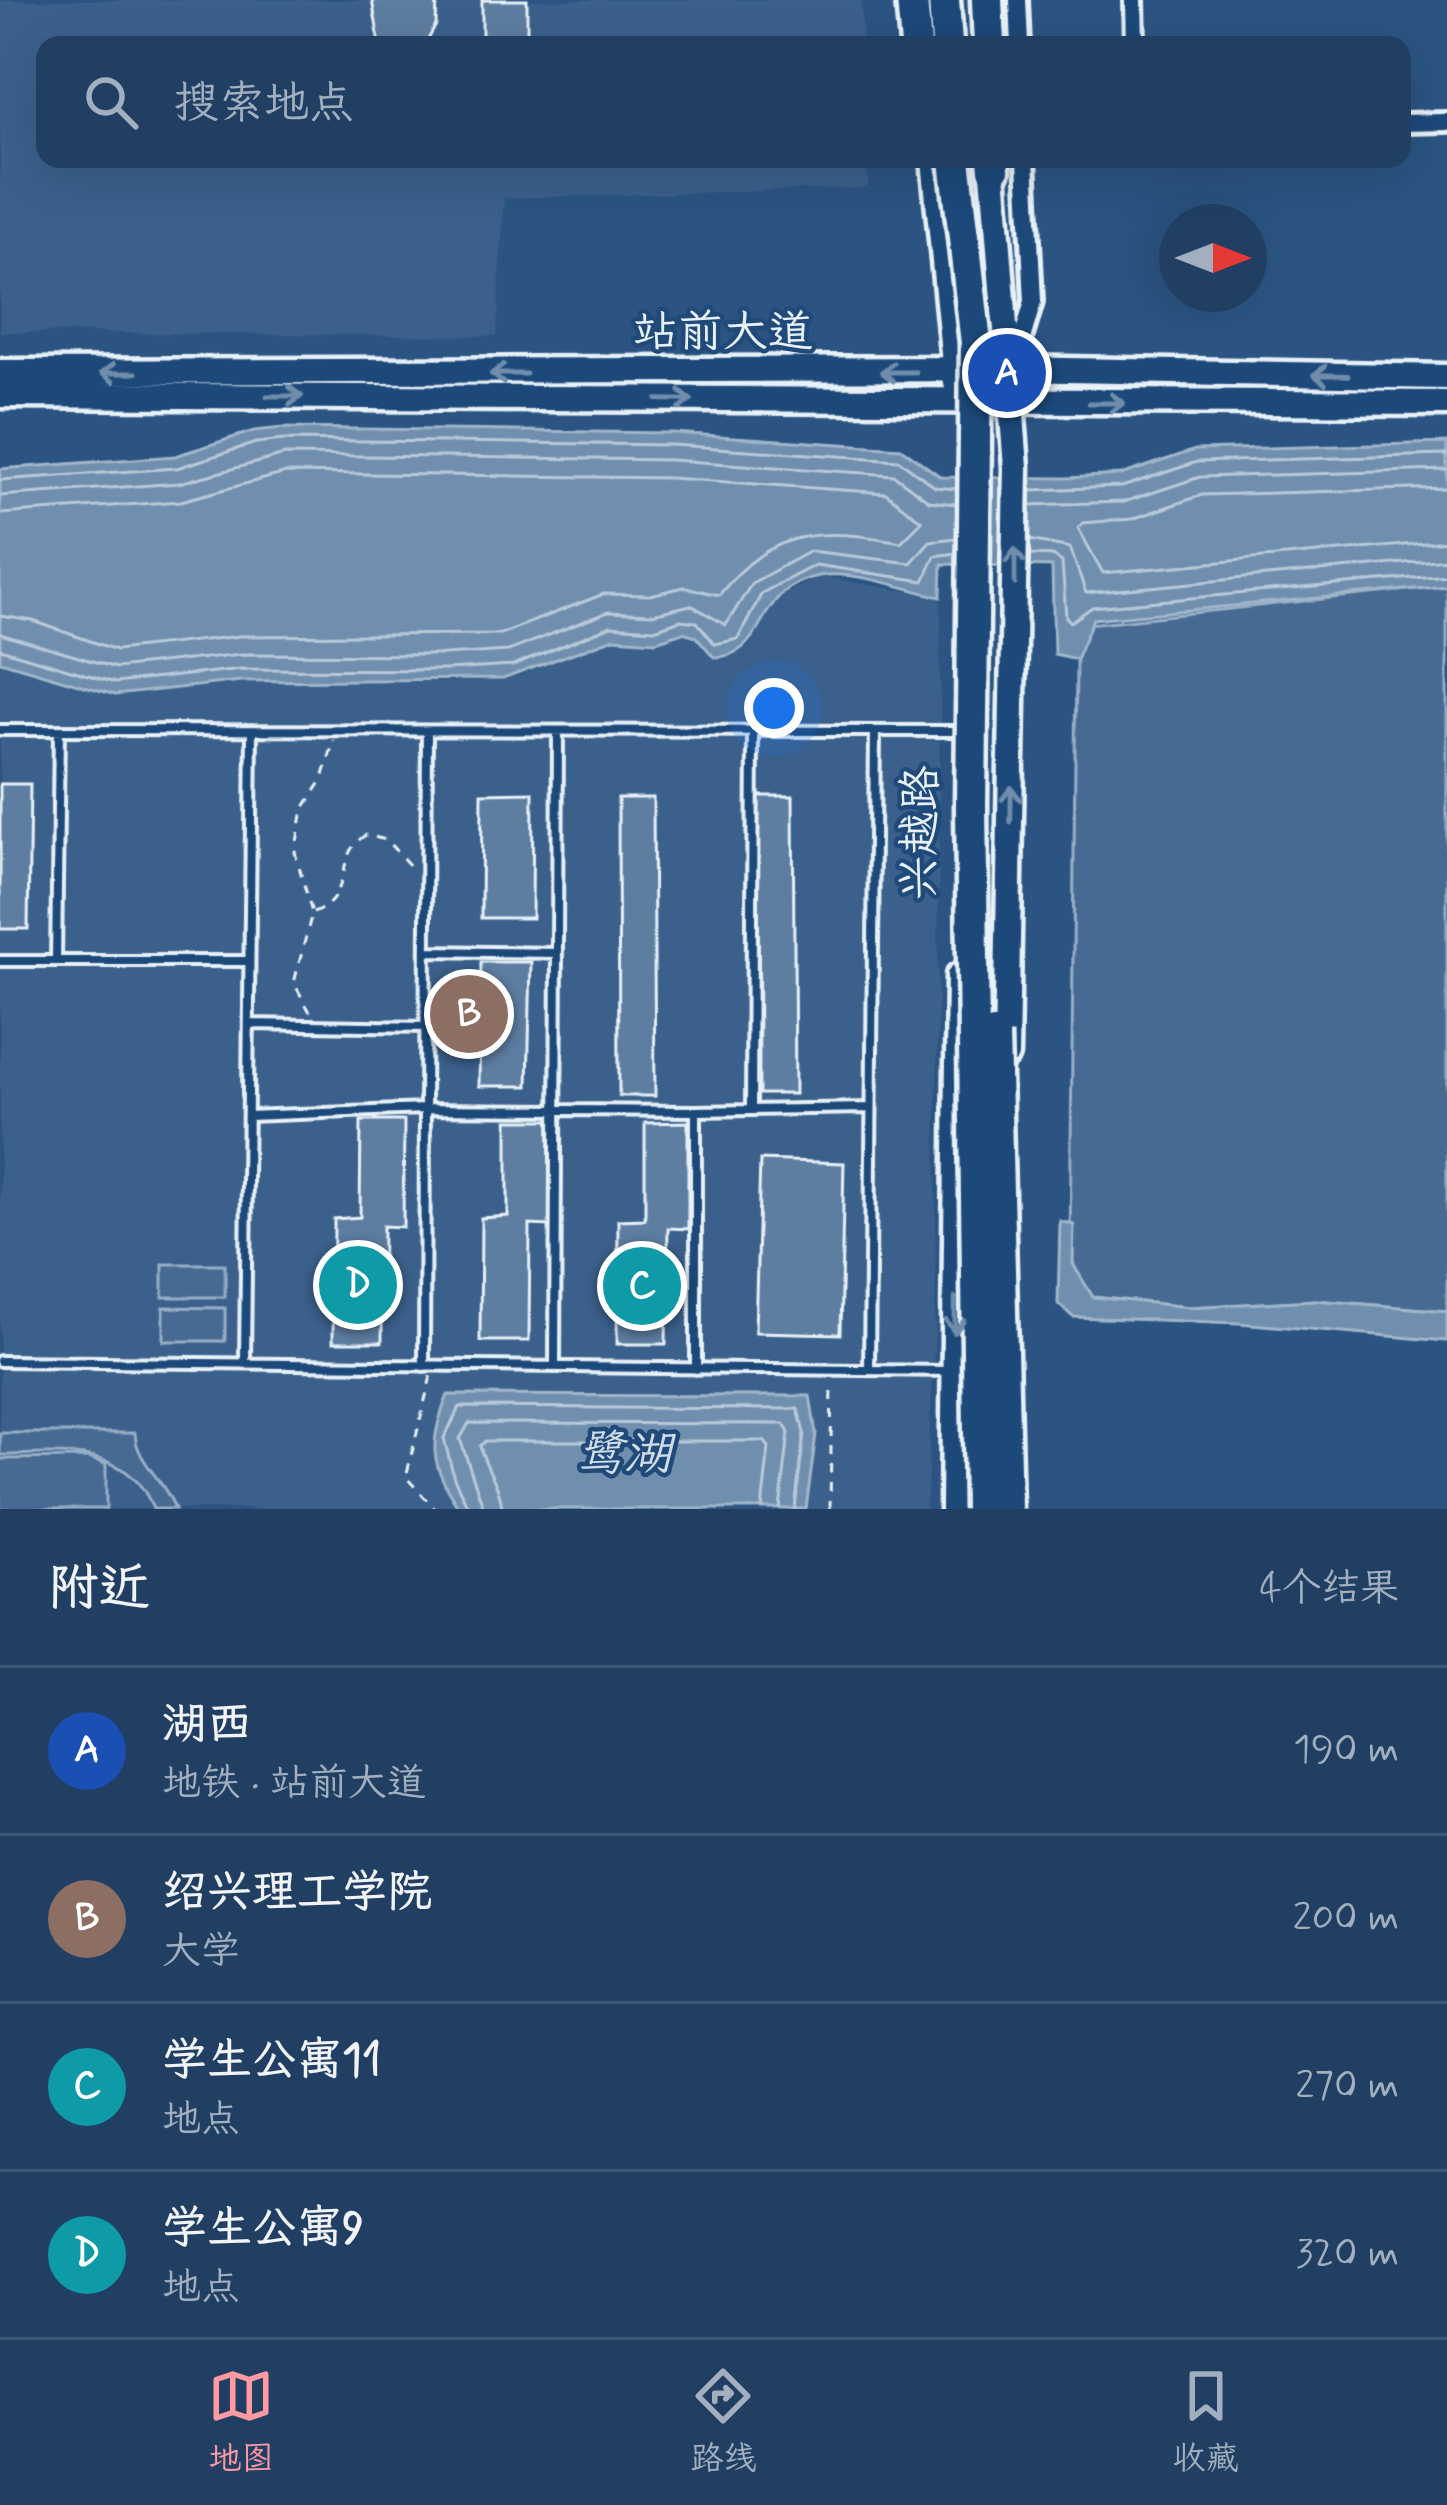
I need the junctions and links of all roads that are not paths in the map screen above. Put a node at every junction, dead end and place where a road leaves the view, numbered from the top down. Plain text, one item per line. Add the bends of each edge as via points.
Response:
1 (924, 0) edge
2 (944, 0) edge
3 (962, 0) edge
4 (976, 0) edge
5 (987, 0) edge
6 (1018, 0) edge
7 (1134, 0) edge
8 (917, 30) edge
9 (946, 36) edge
10 (984, 36) edge
11 (987, 36) edge
12 (989, 36) edge
13 (994, 36) edge
14 (1135, 36) edge
15 (1411, 122) edge
16 (1447, 122) edge
17 (935, 168) edge
18 (957, 168) edge
19 (988, 168) edge
20 (989, 168) edge
21 (1027, 168) edge
22 (1012, 369) junction
23 (954, 371) junction
24 (0, 372) edge
25 (1447, 376) edge
26 (0, 395) edge
27 (1014, 403) junction
28 (1447, 403) edge
29 (959, 404) junction
30 (0, 730) edge
31 (59, 731) junction
32 (962, 731) junction
33 (427, 732) junction
34 (753, 732) junction
35 (875, 732) junction
36 (252, 733) junction
37 (558, 733) junction
38 (425, 951) junction
39 (556, 953) junction
40 (0, 961) edge
41 (56, 961) junction
42 (249, 961) junction
43 (249, 1024) junction
44 (426, 1027) junction
45 (555, 1107) junction
46 (870, 1108) junction
47 (425, 1109) junction
48 (751, 1110) junction
49 (696, 1111) junction
50 (248, 1116) junction
51 (245, 1360) junction
52 (0, 1361) edge
53 (428, 1366) junction
54 (555, 1367) junction
55 (695, 1369) junction
56 (869, 1370) junction
57 (954, 1371) junction
58 (1000, 1372) junction
59 (953, 1509) edge
60 (980, 1509) edge
61 (994, 1509) edge
62 (1006, 1509) edge

1 - 8 main road
2 - 9 highway
3 - 10 highway
4 - 11 main road
5 - 12 highway
6 - 13 street
7 - 14 street
15 - 16 street
17 - 23 main road, 兴越路
18 - 60 highway, bridge via 976,343 970,807
19 - 62 highway, bridge via 988,806
20 - 22 main road, 兴越路
21 - 22 street via 1034,302
22 - 23 main road, 站前大道
25 -> 22 main road, 站前大道
22 - 27 main road, 兴越路
23 -> 24 main road, 站前大道
23 - 29 main road, 兴越路
26 -> 29 main road, 站前大道
27 -> 28 main road, 站前大道
27 - 29 main road, 站前大道
58 -> 27 main road, 兴越路
29 - 32 main road, 兴越路
30 - 31 lane
31 - 36 lane
31 - 41 lane
32 - 35 lane
32 -> 57 main road, 兴越路
33 - 36 lane
33 - 37 lane
33 - 38 lane
34 - 35 lane
34 - 37 lane
34 - 48 lane
35 - 46 lane
36 - 42 lane
37 - 39 lane
38 - 39 lane
38 - 44 lane
39 - 45 lane
40 - 41 lane
41 - 42 lane
42 - 43 lane
43 - 44 lane
43 - 50 lane
44 - 47 lane
45 - 47 lane
45 - 49 lane
45 - 54 lane
46 - 48 lane
46 - 56 lane
47 - 50 lane
47 - 53 lane
48 - 49 lane
49 - 55 lane
50 - 51 lane
51 - 52 lane
51 - 53 lane
53 - 54 lane
54 - 55 lane
55 - 56 lane
56 - 57 lane
57 - 58 lane
57 - 59 main road, 兴越路
58 - 61 main road, 兴越路

